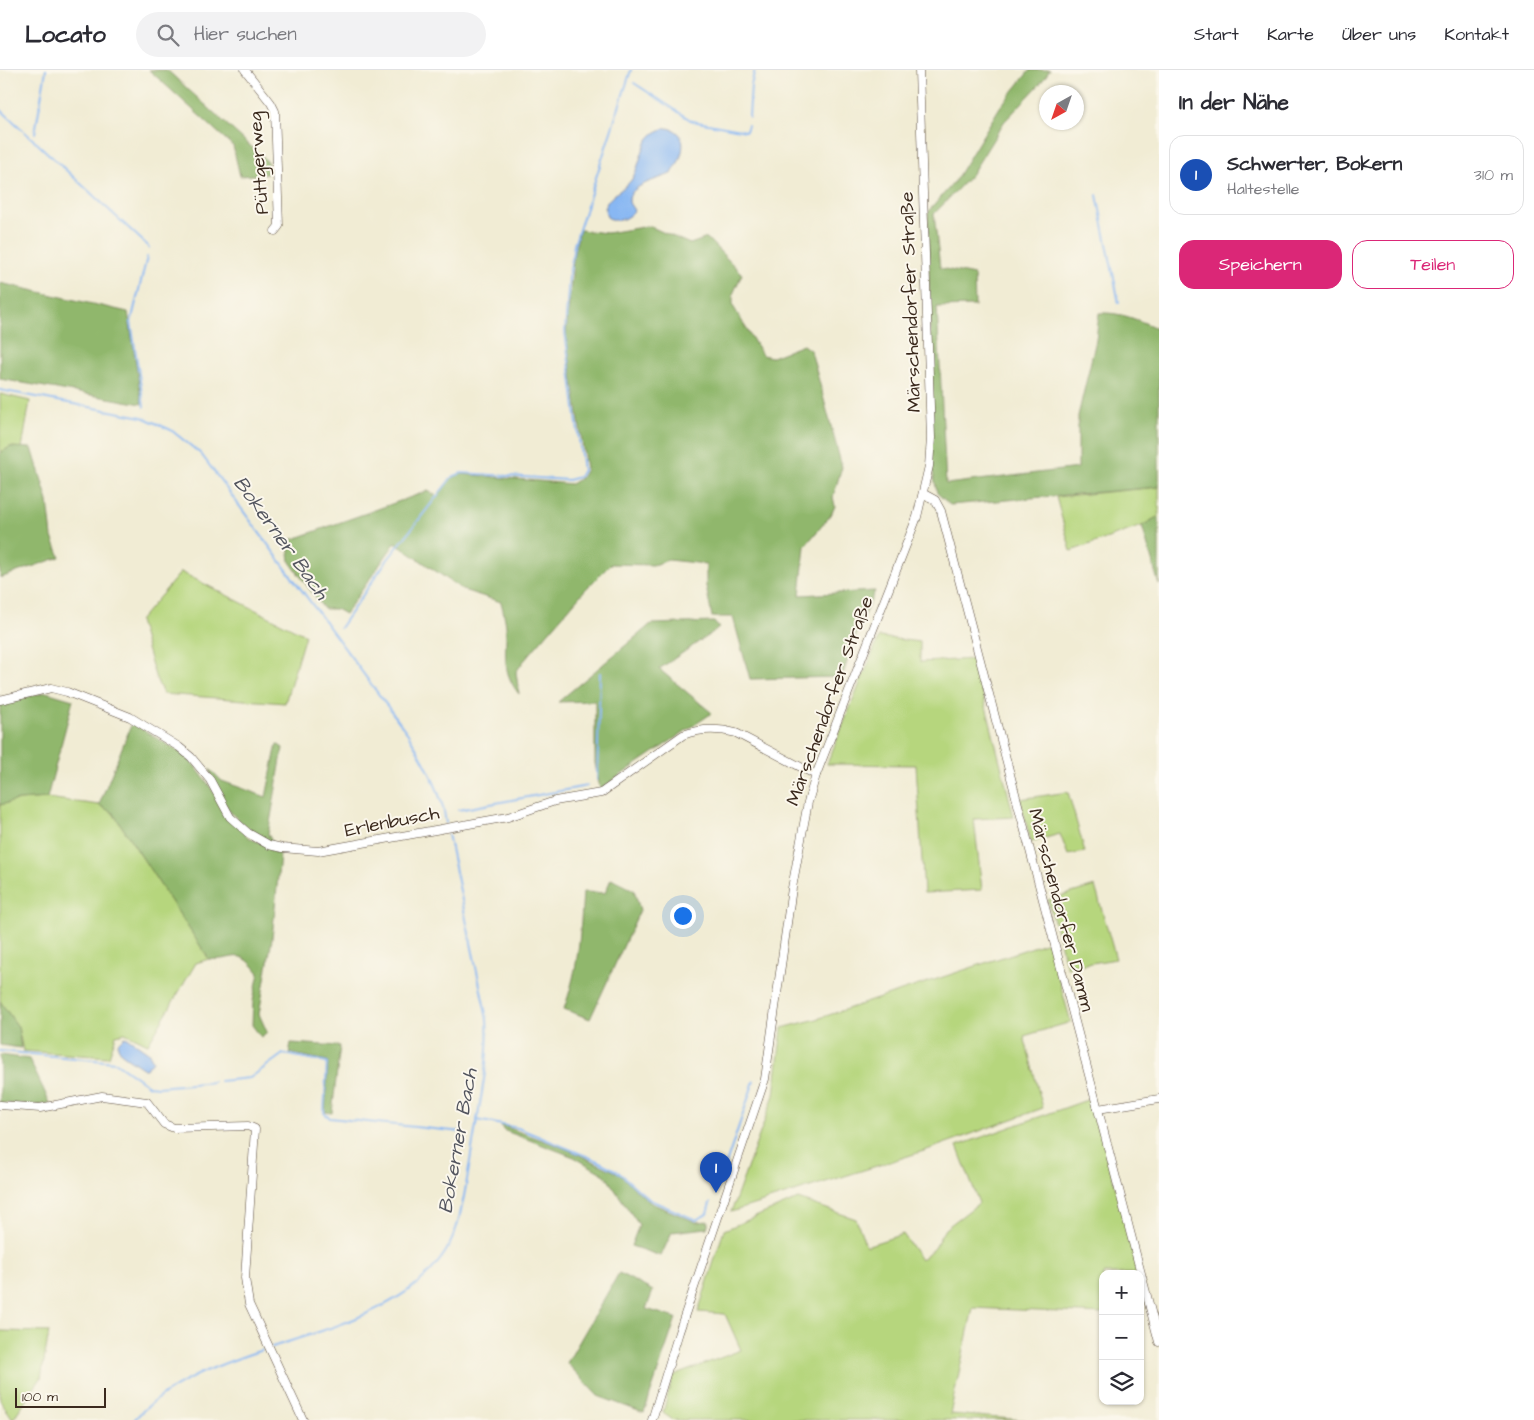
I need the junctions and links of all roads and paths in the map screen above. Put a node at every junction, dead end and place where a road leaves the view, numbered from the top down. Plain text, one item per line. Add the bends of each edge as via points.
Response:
1 (245, 70) edge
2 (919, 70) edge
3 (275, 231) dead end
4 (924, 494) junction
5 (0, 700) edge
6 (816, 775) junction
7 (1159, 1099) edge
8 (0, 1105) edge
9 (1098, 1109) junction
10 (1159, 1342) edge
11 (304, 1420) edge
12 (652, 1420) edge

1 - 3 street, Püttgerweg via 275,111 280,226
2 - 4 street, Märschendorfer Straße via 931,438
4 - 6 street, Märschendorfer Straße
4 - 9 street, Märschendorfer Damm via 935,500 940,511
5 - 6 street, Erlenbusch via 51,688 130,718 191,757 210,780 230,817 248,833 269,845 295,850 335,849 508,817 555,800 601,793 694,730 722,729 736,733
6 - 12 street, Märschendorfer Straße via 801,834 765,1079
7 - 9 street
8 - 11 street via 40,1108 102,1096 147,1102 164,1124 174,1128 248,1126 255,1129 245,1278 249,1304
9 - 10 street, Märschendorfer Damm

